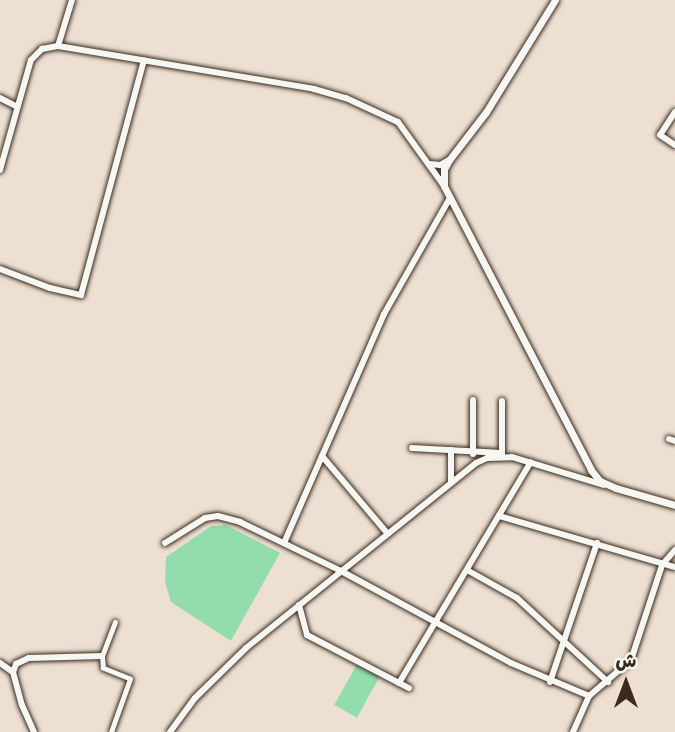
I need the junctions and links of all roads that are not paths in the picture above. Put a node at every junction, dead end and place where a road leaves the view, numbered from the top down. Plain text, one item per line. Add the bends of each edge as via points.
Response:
1 (72, 0) edge
2 (555, 0) edge
3 (58, 46) junction
4 (144, 60) junction
5 (0, 98) edge
6 (16, 106) junction
7 (675, 112) edge
8 (675, 145) edge
9 (449, 160) junction
10 (429, 164) junction
11 (0, 170) edge
12 (444, 186) junction
13 (450, 198) junction
14 (0, 269) edge
15 (473, 400) dead end
16 (502, 401) dead end
17 (412, 448) dead end
18 (451, 450) junction
19 (472, 452) junction
20 (502, 455) junction
21 (322, 456) junction
22 (531, 462) junction
23 (476, 463) junction
24 (591, 470) junction
25 (588, 481) junction
26 (451, 482) junction
27 (616, 488) junction
28 (675, 505) edge
29 (499, 516) junction
30 (387, 533) junction
31 (165, 543) dead end
32 (284, 543) junction
33 (597, 543) junction
34 (675, 550) edge
35 (662, 565) junction
36 (675, 567) edge
37 (467, 570) junction
38 (341, 571) junction
39 (299, 606) junction
40 (115, 622) dead end
41 (436, 624) junction
42 (564, 642) junction
43 (102, 656) junction
44 (0, 663) edge
45 (13, 672) junction
46 (550, 682) junction
47 (608, 682) junction
48 (399, 683) junction
49 (409, 688) dead end
50 (590, 696) junction
51 (34, 732) edge
52 (111, 732) edge
53 (170, 732) edge
54 (573, 732) edge

1 - 3 street
2 - 9 street via 486,112
3 - 4 street
3 - 6 street via 36,53
4 - 10 street via 346,98 398,122
4 - 14 street via 81,295
5 - 6 street
6 - 11 street
7 - 8 street via 660,135
9 - 10 street
9 - 12 street
10 - 12 street
12 - 13 street
13 - 21 street via 384,314
13 - 24 street
15 - 19 street
16 - 20 street
17 - 18 street
18 - 19 street
18 - 26 street
19 - 20 street
19 - 23 street
20 - 22 street
20 - 23 street
21 - 30 street
21 - 32 street
22 - 25 street
22 - 29 street
23 - 26 street
24 - 25 street
24 - 27 street via 600,481
25 - 27 street
26 - 30 street
27 - 28 street
29 - 33 street
29 - 37 street
30 - 38 street
31 - 32 street via 205,518 218,516
32 - 38 street
33 - 35 street
33 - 42 street
34 - 35 street
35 - 36 street
35 - 47 street via 631,660
37 - 41 street
37 - 42 street via 517,598
38 - 39 street
38 - 41 street
39 - 48 street via 307,635
39 - 53 street via 195,698
40 - 43 street
41 - 46 street
41 - 48 street
42 - 46 street
42 - 47 street
43 - 45 street via 29,658 16,664
43 - 52 street via 103,668 130,679
44 - 45 street
45 - 51 street
46 - 50 street
47 - 50 street
48 - 49 street
50 - 54 street

